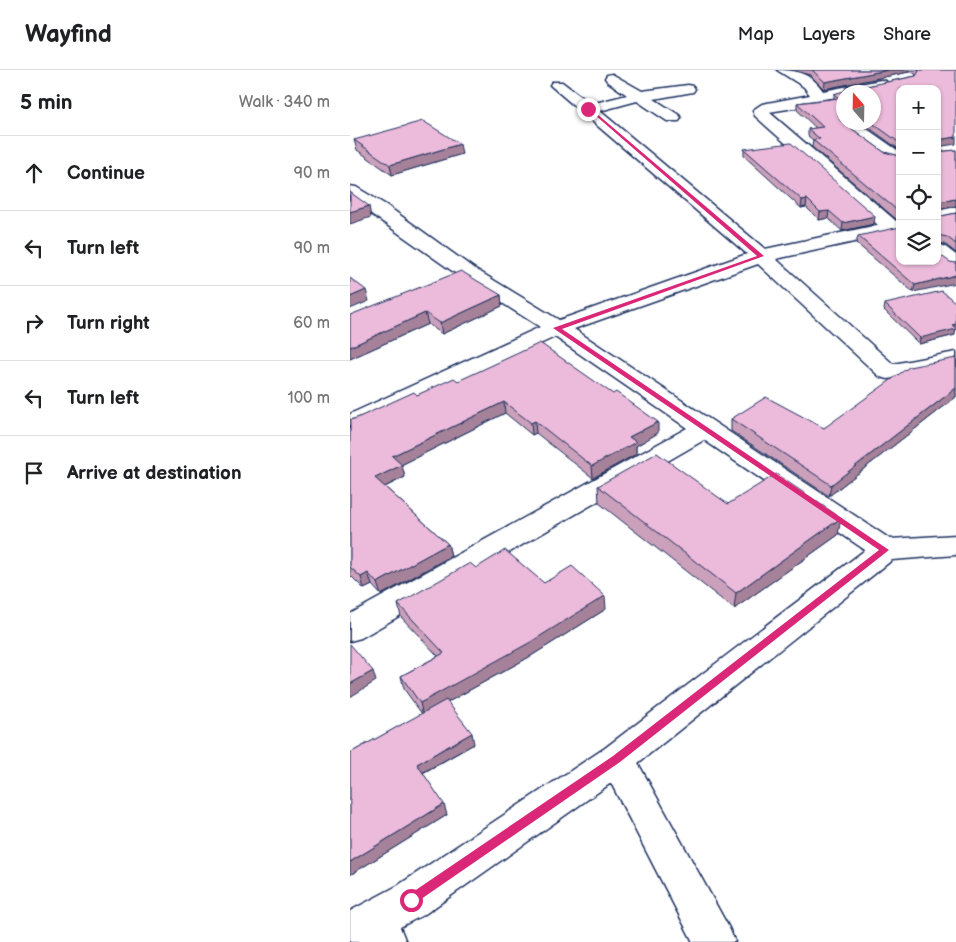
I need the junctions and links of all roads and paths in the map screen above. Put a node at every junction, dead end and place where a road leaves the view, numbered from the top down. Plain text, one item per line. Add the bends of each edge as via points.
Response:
1 (784, 70) edge
2 (612, 78) dead end
3 (892, 83) edge
4 (557, 85) dead end
5 (688, 89) dead end
6 (640, 96) junction
7 (816, 98) junction
8 (588, 109) junction
9 (836, 115) edge
10 (673, 118) dead end
11 (856, 130) edge
12 (896, 156) edge
13 (350, 191) edge
14 (956, 213) edge
15 (941, 216) edge
16 (896, 226) edge
17 (941, 253) edge
18 (761, 256) junction
19 (956, 264) edge
20 (556, 328) junction
21 (956, 359) edge
22 (350, 423) edge
23 (704, 429) junction
24 (956, 545) edge
25 (885, 550) junction
26 (350, 629) edge
27 (617, 759) junction
28 (371, 931) edge
29 (715, 942) edge

1 - 7 street via 816,90
2 - 6 street
3 - 7 street
4 - 8 street
5 - 6 street
6 - 8 street
6 - 10 street
7 - 9 street
7 - 16 street via 761,110 763,116
8 - 18 street
11 - 12 street
13 - 20 street via 379,209 456,275
14 - 15 street
16 - 18 street
17 - 19 street
18 - 20 street
18 - 21 street via 888,372
20 - 22 street
20 - 23 street
23 - 25 street
23 - 26 street
24 - 25 street
25 - 27 street
27 - 28 street
27 - 29 street

